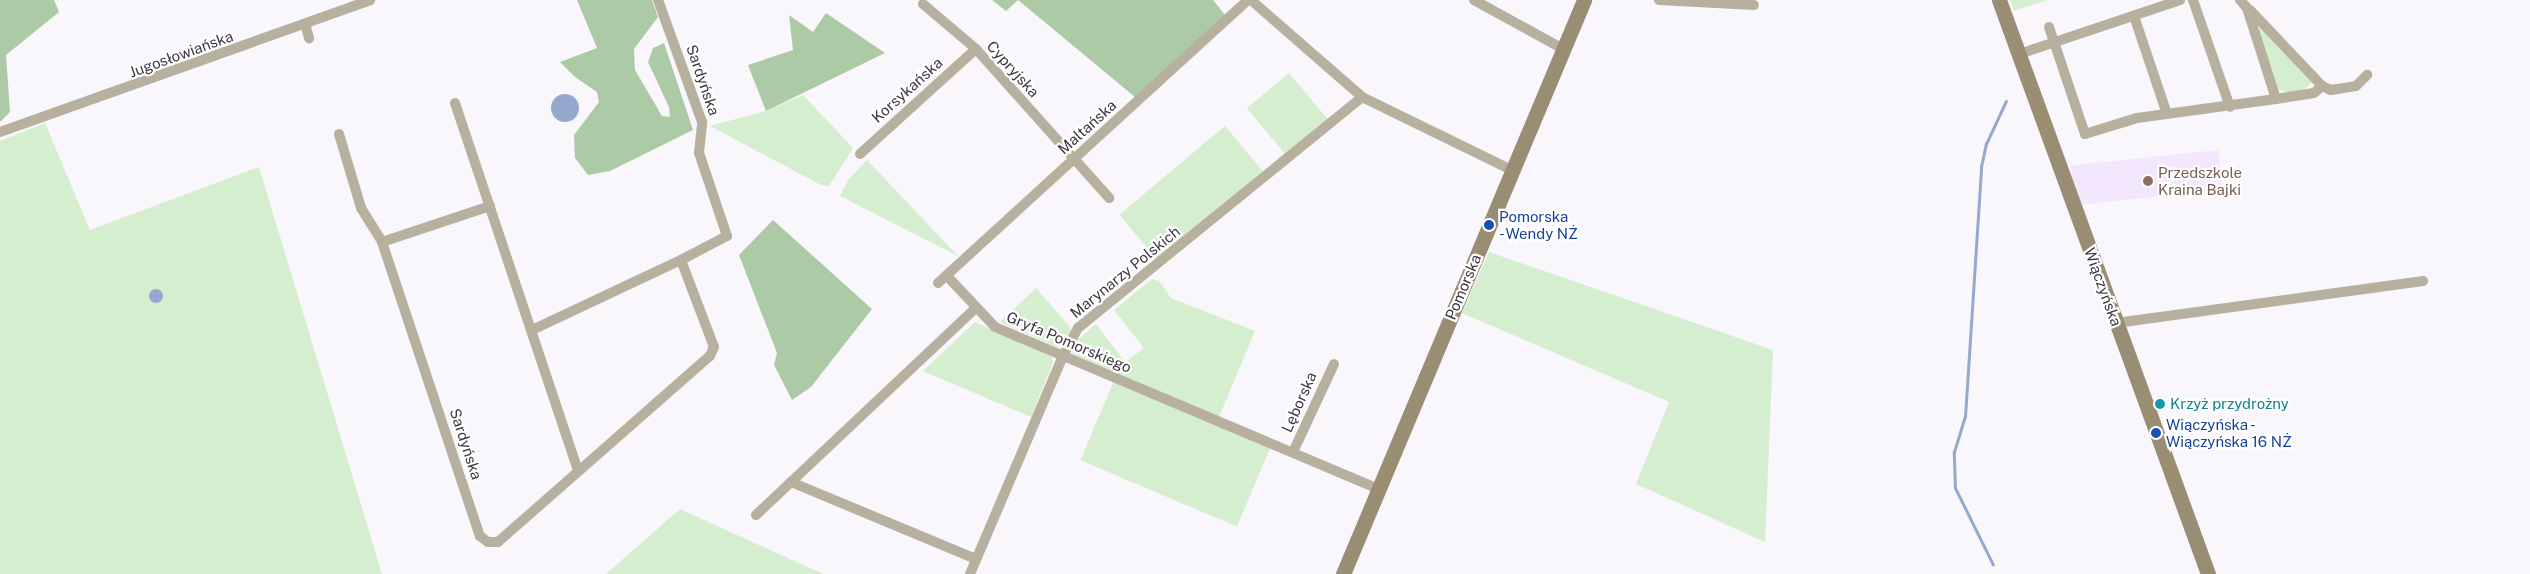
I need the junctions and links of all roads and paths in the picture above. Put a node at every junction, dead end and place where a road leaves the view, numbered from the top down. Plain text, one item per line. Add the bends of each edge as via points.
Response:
1 (370, 0) edge
2 (658, 0) edge
3 (1250, 0) edge
4 (1474, 0) edge
5 (1584, 0) edge
6 (1659, 0) edge
7 (1999, 0) edge
8 (2180, 0) edge
9 (2193, 0) edge
10 (923, 4) dead end
11 (2244, 4) edge
12 (1754, 5) dead end
13 (2134, 16) junction
14 (306, 24) junction
15 (2049, 27) dead end
16 (310, 38) dead end
17 (2055, 43) junction
18 (976, 49) junction
19 (1564, 49) junction
20 (2019, 54) junction
21 (2367, 74) dead end
22 (2322, 86) junction
23 (1362, 97) junction
24 (2276, 99) junction
25 (455, 103) dead end
26 (2230, 107) junction
27 (2167, 114) junction
28 (0, 132) edge
29 (339, 134) dead end
30 (860, 154) dead end
31 (1073, 160) junction
32 (1512, 170) junction
33 (1109, 198) dead end
34 (490, 206) junction
35 (382, 242) junction
36 (681, 260) junction
37 (947, 276) junction
38 (2423, 281) dead end
39 (938, 283) dead end
40 (976, 308) junction
41 (2116, 323) junction
42 (532, 330) junction
43 (1063, 356) junction
44 (1334, 364) dead end
45 (1293, 452) junction
46 (578, 470) junction
47 (791, 482) junction
48 (1378, 489) junction
49 (756, 515) dead end
50 (976, 559) junction
51 (970, 574) edge
52 (1343, 574) edge
53 (2208, 574) edge

1 - 14 street, Jugosłowiańska
2 - 36 street, Sardyńska via 702,122 699,153 727,232 723,240
3 - 23 street
3 - 31 street, Maltańska
4 - 19 street
5 - 19 street, Pomorska
6 - 12 street
7 - 20 street, Wiączyńska
8 - 13 street
9 - 26 street
10 - 18 street, Cypryjska
11 - 22 street
11 - 24 street
13 - 17 street
13 - 27 street
14 - 16 street
14 - 28 street, Jugosłowiańska
15 - 17 street
17 - 20 street
17 - 27 street via 2085,134 2129,120
18 - 30 street, Korsykańska
18 - 31 street, Cypryjska
19 - 32 street, Pomorska
20 - 41 street, Wiączyńska
21 - 22 street via 2356,86 2330,90
22 - 24 street via 2314,93
23 - 32 street
23 - 43 street, Marynarzy Polskich via 1078,328
24 - 26 street
25 - 34 street
26 - 27 street
29 - 35 street, Sardyńska via 361,208
31 - 33 street, Cypryjska
31 - 37 street, Maltańska
32 - 48 street, Pomorska
34 - 35 street
34 - 42 street
35 - 46 street, Sardyńska via 480,536 488,542 498,542
36 - 42 street, Sardyńska
36 - 46 street, Sardyńska via 714,347 710,356
37 - 39 street, Maltańska
37 - 40 street
38 - 41 street
40 - 43 street, Gryfa Pomorskiego via 996,327
40 - 47 street
41 - 53 street, Wiączyńska
42 - 46 street
43 - 45 street, Gryfa Pomorskiego
43 - 50 street, Marynarzy Polskich
44 - 45 street, Lęborska
45 - 48 street, Gryfa Pomorskiego
47 - 49 street
47 - 50 street
48 - 52 street, Pomorska
50 - 51 street, Marynarzy Polskich

